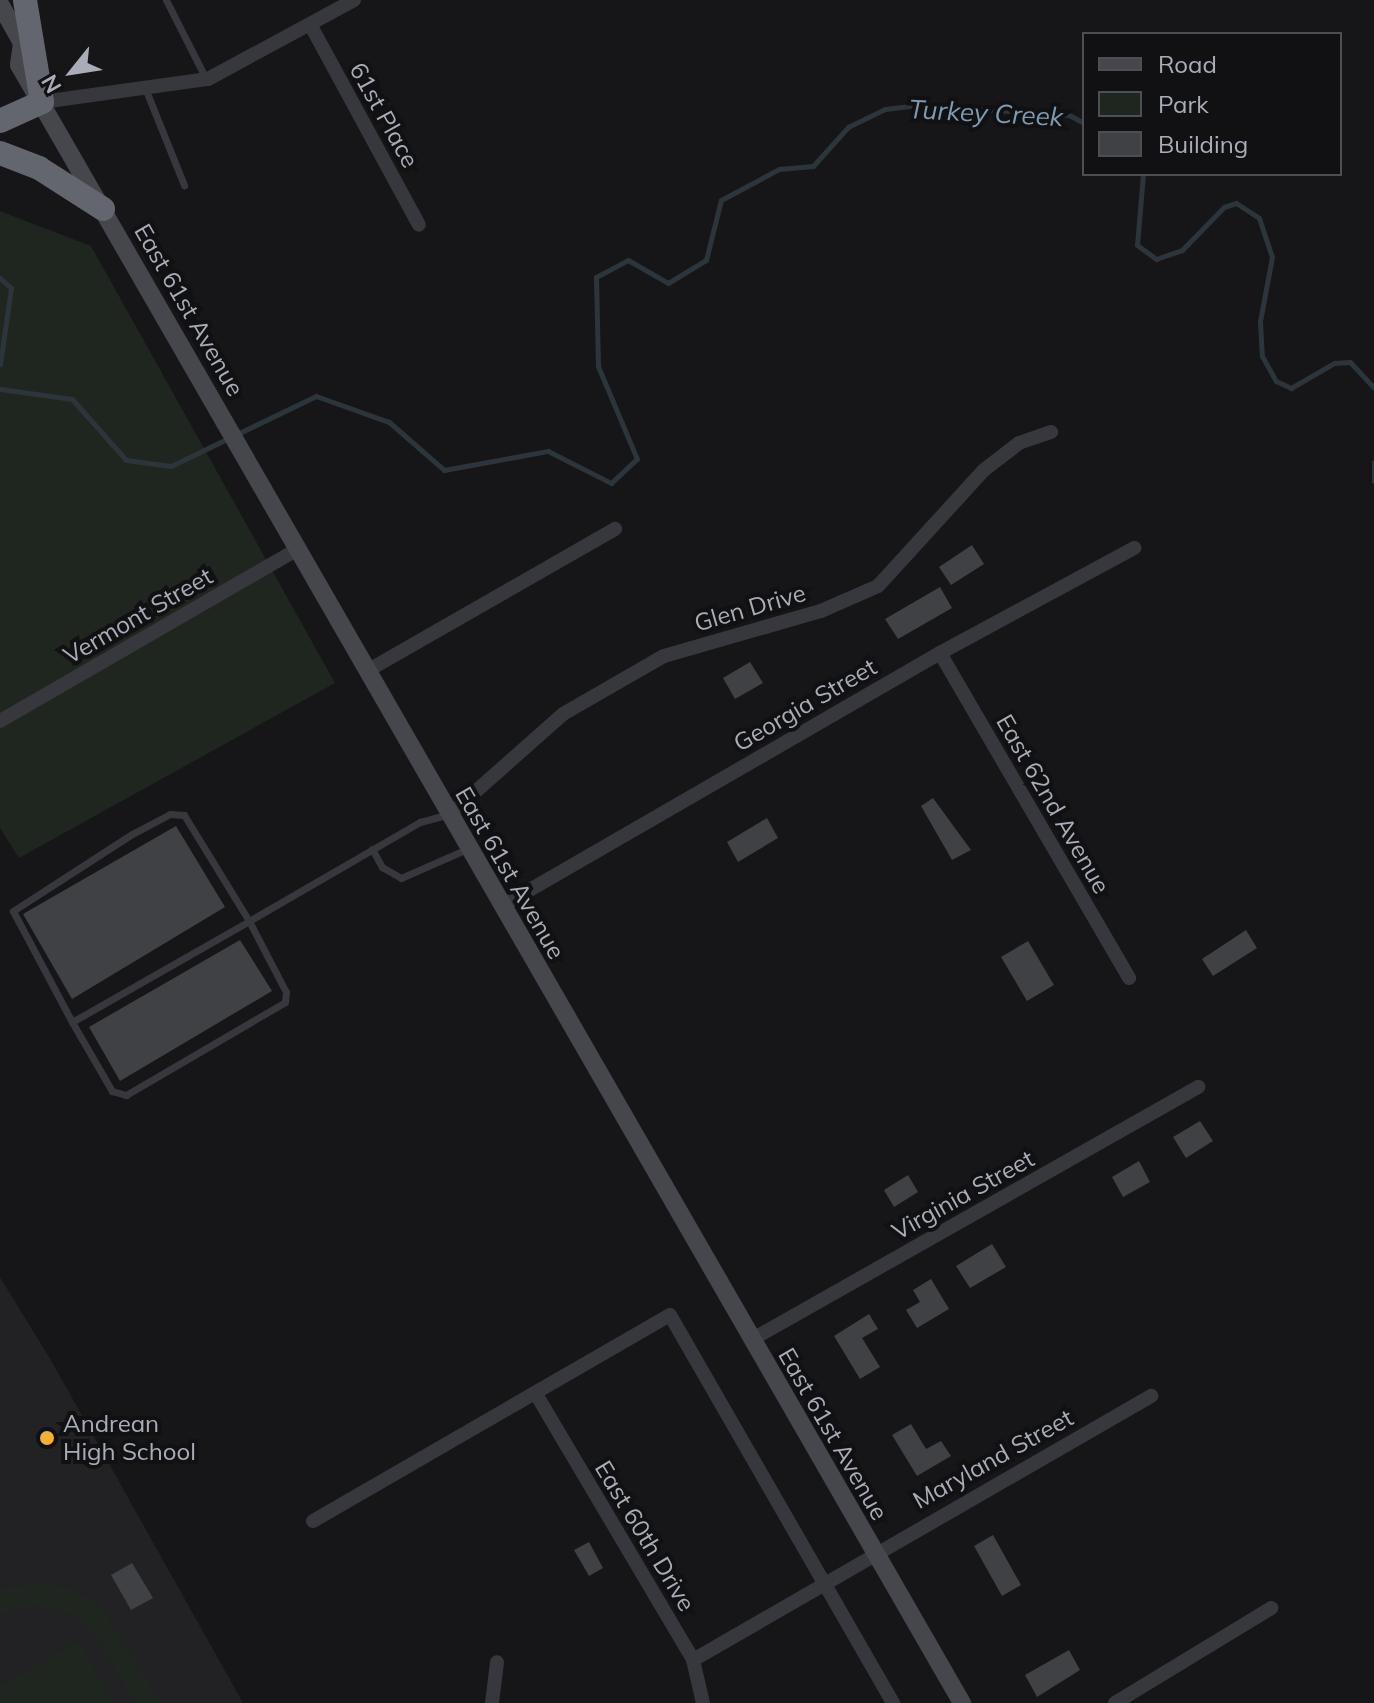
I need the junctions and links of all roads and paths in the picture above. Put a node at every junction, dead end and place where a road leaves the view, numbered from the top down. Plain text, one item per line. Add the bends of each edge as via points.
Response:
1 (25, 0) edge
2 (166, 0) edge
3 (354, 0) edge
4 (0, 4) edge
5 (311, 26) junction
6 (0, 59) edge
7 (19, 65) junction
8 (206, 79) junction
9 (145, 88) junction
10 (42, 102) junction
11 (0, 121) edge
12 (0, 153) edge
13 (184, 185) dead end
14 (103, 209) junction
15 (419, 225) dead end
16 (1051, 432) dead end
17 (615, 529) dead end
18 (1134, 548) dead end
19 (298, 549) junction
20 (940, 653) junction
21 (367, 671) junction
22 (0, 721) edge
23 (449, 815) junction
24 (469, 848) junction
25 (372, 849) junction
26 (502, 906) junction
27 (249, 921) junction
28 (1129, 978) dead end
29 (72, 1022) junction
30 (1198, 1087) dead end
31 (751, 1340) junction
32 (536, 1394) junction
33 (1151, 1396) dead end
34 (313, 1521) dead end
35 (873, 1551) junction
36 (823, 1581) junction
37 (1271, 1608) dead end
38 (693, 1660) junction
39 (497, 1662) dead end
40 (492, 1703) edge
41 (703, 1703) edge
42 (893, 1703) edge
43 (962, 1703) edge
44 (1115, 1703) edge

1 - 10 highway
2 - 8 lane
3 - 5 street
4 - 7 main road, East 61st Avenue via 22,43
5 - 8 street
5 - 15 street, 61st Place
6 - 7 main road
7 - 10 main road, East 61st Avenue
8 - 9 street
9 - 10 street
9 - 13 lane
10 - 11 highway
10 - 14 main road, East 61st Avenue
12 - 14 highway via 39,168
14 - 19 main road, East 61st Avenue
16 - 23 street, Glen Drive via 1019,443 984,470 878,586 821,611 664,656 563,714
17 - 21 street
18 - 20 street, Georgia Street
19 - 21 main road, East 61st Avenue
19 - 22 street, Vermont Street
20 - 26 street, Georgia Street
20 - 28 street, East 62nd Avenue
21 - 23 main road, East 61st Avenue
23 - 24 main road, East 61st Avenue
23 - 25 lane via 420,822
24 - 25 lane via 401,878 382,867
24 - 26 main road, East 61st Avenue
25 - 27 lane
26 - 31 main road, East 61st Avenue
27 - 29 lane
27 - 29 lane via 286,992 285,1002 202,1054 126,1095 112,1091
27 - 29 lane via 184,815 170,814 132,834 13,911
30 - 31 street, Virginia Street
31 - 35 main road, East 61st Avenue
32 - 34 street
32 - 36 street via 670,1315
32 - 38 street, East 60th Drive
33 - 35 street, Maryland Street
35 - 36 street, Maryland Street
35 - 43 main road, East 61st Avenue
36 - 38 street, Maryland Street
36 - 42 street
37 - 44 street
38 - 41 street, East 60th Drive
39 - 40 street

